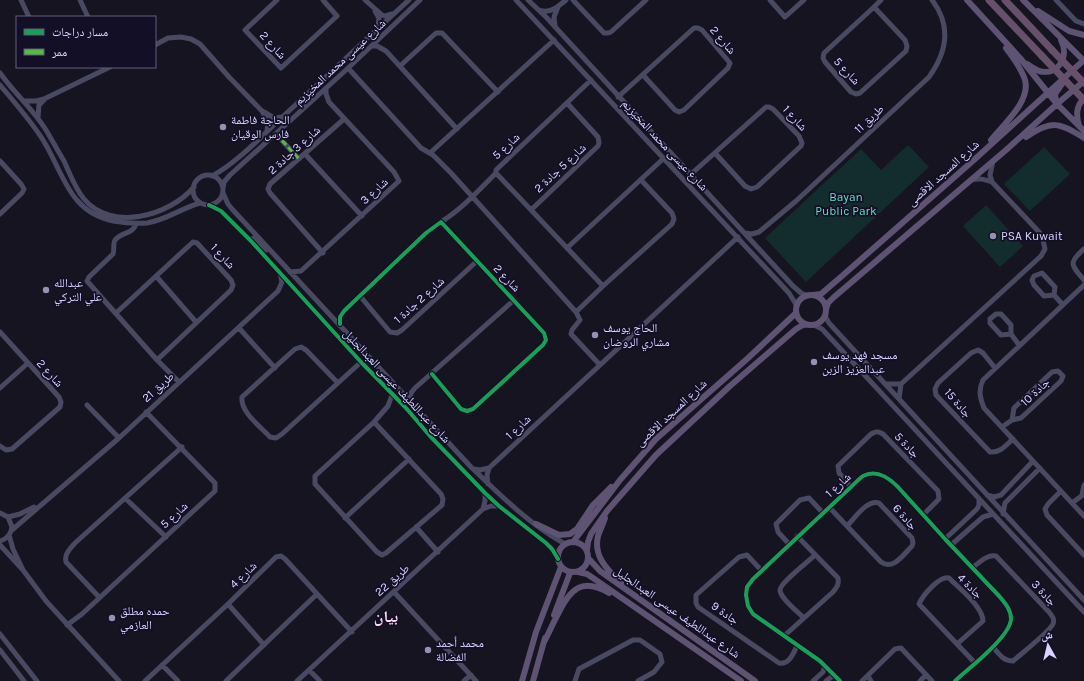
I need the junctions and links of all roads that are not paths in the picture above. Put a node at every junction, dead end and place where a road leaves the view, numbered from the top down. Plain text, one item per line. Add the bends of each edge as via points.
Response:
1 (21, 0) edge
2 (80, 0) edge
3 (277, 0) edge
4 (323, 0) edge
5 (365, 0) edge
6 (409, 0) edge
7 (516, 0) edge
8 (528, 0) edge
9 (566, 0) edge
10 (573, 0) edge
11 (646, 0) edge
12 (770, 0) edge
13 (804, 0) edge
14 (881, 0) edge
15 (932, 0) edge
16 (967, 0) edge
17 (989, 0) edge
18 (1005, 0) edge
19 (1023, 0) edge
20 (1056, 0) edge
21 (418, 1) edge
22 (558, 6) junction
23 (874, 7) junction
24 (373, 8) junction
25 (538, 10) junction
26 (394, 14) junction
27 (29, 16) edge
28 (88, 16) edge
29 (1084, 24) edge
30 (378, 28) junction
31 (555, 28) junction
32 (995, 32) junction
33 (1084, 35) edge
34 (382, 36) junction
35 (1060, 37) junction
36 (554, 40) junction
37 (156, 44) edge
38 (371, 46) junction
39 (574, 49) junction
40 (386, 51) junction
41 (567, 54) junction
42 (348, 56) junction
43 (583, 58) junction
44 (1020, 58) junction
45 (1084, 60) edge
46 (355, 62) junction
47 (576, 64) junction
48 (400, 66) junction
49 (108, 68) edge
50 (348, 68) junction
51 (1075, 68) junction
52 (0, 73) edge
53 (1084, 73) edge
54 (643, 75) junction
55 (592, 80) junction
56 (1084, 82) edge
57 (0, 85) edge
58 (326, 88) junction
59 (498, 92) junction
60 (1047, 92) junction
61 (316, 97) junction
62 (618, 97) junction
63 (1066, 97) junction
64 (44, 99) junction
65 (1084, 99) edge
66 (24, 101) junction
67 (329, 102) junction
68 (567, 103) junction
69 (1057, 104) junction
70 (262, 111) junction
71 (282, 117) junction
72 (38, 119) junction
73 (344, 119) junction
74 (457, 129) junction
75 (1082, 129) edge
76 (267, 131) junction
77 (276, 134) junction
78 (1084, 138) edge
79 (1006, 150) junction
80 (715, 152) junction
81 (430, 153) junction
82 (304, 154) junction
83 (299, 158) junction
84 (664, 158) junction
85 (236, 159) junction
86 (976, 159) junction
87 (0, 161) edge
88 (993, 161) junction
89 (243, 164) junction
90 (496, 173) junction
91 (690, 175) junction
92 (212, 176) junction
93 (641, 180) junction
94 (970, 180) junction
95 (992, 182) junction
96 (194, 187) junction
97 (223, 191) junction
98 (707, 193) junction
99 (472, 197) junction
100 (701, 198) junction
101 (716, 202) junction
102 (200, 203) junction
103 (209, 205) junction
104 (710, 207) junction
105 (531, 210) junction
106 (0, 214) edge
107 (362, 216) junction
108 (441, 222) junction
109 (136, 224) junction
110 (744, 232) junction
111 (759, 232) junction
112 (738, 237) junction
113 (251, 241) junction
114 (758, 247) junction
115 (567, 248) junction
116 (1084, 249) edge
117 (272, 252) junction
118 (323, 253) junction
119 (477, 261) junction
120 (1028, 268) junction
121 (301, 271) junction
122 (280, 272) junction
123 (290, 272) junction
124 (782, 274) junction
125 (156, 276) junction
126 (1034, 276) junction
127 (777, 279) junction
128 (1084, 280) edge
129 (300, 283) junction
130 (1084, 285) edge
131 (603, 286) junction
132 (293, 288) junction
133 (278, 291) junction
134 (1054, 295) junction
135 (360, 296) junction
136 (810, 296) junction
137 (514, 300) junction
138 (1062, 305) junction
139 (797, 306) junction
140 (826, 309) junction
141 (344, 311) junction
142 (576, 312) junction
143 (116, 313) junction
144 (330, 313) junction
145 (796, 313) junction
146 (825, 316) junction
147 (196, 322) junction
148 (340, 324) junction
149 (806, 324) junction
150 (814, 325) junction
151 (239, 328) junction
152 (0, 332) edge
153 (1011, 334) junction
154 (1019, 345) junction
155 (157, 360) junction
156 (361, 362) junction
157 (28, 363) junction
158 (600, 365) junction
159 (275, 368) junction
160 (995, 368) junction
161 (432, 374) junction
162 (179, 382) junction
163 (338, 383) junction
164 (886, 384) junction
165 (901, 384) junction
166 (0, 388) edge
167 (415, 388) junction
168 (403, 393) junction
169 (392, 394) junction
170 (898, 399) junction
171 (409, 400) junction
172 (399, 401) junction
173 (87, 405) dead end
174 (388, 406) junction
175 (406, 408) junction
176 (146, 412) junction
177 (1012, 420) junction
178 (374, 422) junction
179 (431, 424) junction
180 (1002, 427) junction
181 (430, 436) junction
182 (119, 438) junction
183 (1013, 438) junction
184 (936, 440) junction
185 (929, 445) junction
186 (0, 446) edge
187 (182, 447) junction
188 (944, 449) junction
189 (455, 451) junction
190 (938, 455) junction
191 (409, 459) junction
192 (1033, 462) junction
193 (470, 467) junction
194 (489, 468) junction
195 (1040, 468) junction
196 (620, 480) junction
197 (488, 484) junction
198 (1084, 485) edge
199 (851, 487) junction
200 (1061, 491) junction
201 (485, 493) junction
202 (1083, 494) edge
203 (986, 495) junction
204 (51, 497) junction
205 (125, 498) junction
206 (979, 499) junction
207 (1072, 503) junction
208 (499, 506) junction
209 (829, 507) junction
210 (483, 509) junction
211 (607, 511) junction
212 (823, 512) junction
213 (1, 513) edge
214 (924, 514) junction
215 (993, 514) junction
216 (1003, 514) junction
217 (1084, 516) edge
218 (8, 517) junction
219 (346, 518) junction
220 (536, 524) junction
221 (847, 526) junction
222 (416, 527) junction
223 (10, 533) junction
224 (797, 536) junction
225 (166, 537) junction
226 (945, 539) junction
227 (0, 541) edge
228 (573, 542) junction
229 (565, 544) junction
230 (789, 544) junction
231 (0, 545) edge
232 (951, 545) junction
233 (587, 550) junction
234 (438, 552) junction
235 (815, 555) junction
236 (1084, 555) edge
237 (558, 559) junction
238 (589, 559) junction
239 (1048, 561) junction
240 (1041, 566) junction
241 (561, 567) junction
242 (972, 568) junction
243 (23, 570) junction
244 (761, 570) junction
245 (1055, 570) junction
246 (570, 572) junction
247 (578, 572) junction
248 (1050, 575) junction
249 (394, 592) junction
250 (630, 593) junction
251 (317, 594) junction
252 (100, 597) junction
253 (1084, 600) edge
254 (228, 604) junction
255 (640, 610) junction
256 (1084, 612) edge
257 (804, 618) junction
258 (660, 624) junction
259 (67, 625) junction
260 (352, 632) junction
261 (0, 634) edge
262 (784, 636) junction
263 (696, 639) junction
264 (544, 642) junction
265 (957, 644) junction
266 (264, 645) junction
267 (797, 646) junction
268 (993, 647) junction
269 (695, 648) junction
270 (0, 650) edge
271 (528, 658) junction
272 (537, 663) junction
273 (975, 663) junction
274 (162, 665) junction
275 (826, 666) junction
276 (309, 670) junction
277 (740, 670) junction
278 (471, 675) junction
279 (834, 675) junction
280 (926, 675) junction
281 (868, 676) junction
282 (24, 681) edge
283 (37, 681) edge
284 (119, 681) edge
285 (145, 681) edge
286 (178, 681) edge
287 (226, 681) edge
288 (297, 681) edge
289 (320, 681) edge
290 (464, 681) edge
291 (476, 681) edge
292 (522, 681) edge
293 (533, 681) edge
294 (575, 681) edge
295 (638, 681) edge
296 (741, 681) edge
297 (754, 681) edge
298 (813, 681) edge
299 (826, 681) edge
300 (840, 681) edge
301 (862, 681) edge
302 (872, 681) edge
303 (920, 681) edge
304 (932, 681) edge
305 (955, 681) edge

1 - 27 street
2 - 28 street
3 - 4 street, شارع 2 via 245,30 281,68 338,16
5 - 24 street
6 - 26 street, شارع عيسى محمد المخيزيم
7 - 36 street, شارع عيسى محمد المخيزيم
8 - 25 street, شارع عيسى محمد المخيزيم
9 - 22 street
10 - 11 street via 607,33
12 - 13 street via 785,17
14 - 23 street, شارع 5
15 - 111 street, طريق 11 via 941,15 945,34 944,48 936,67 924,82
16 - 32 main road
17 - 65 highway, bridge
18 - 56 highway, bridge
19 - 33 main road via 1074,34
19 - 35 main road
20 - 29 street via 1076,20
21 - 34 street, شارع عيسى محمد المخيزيم
22 - 25 street via 549,12
22 - 31 street via 554,17
23 - 23 street, شارع 5 via 905,40 906,51 856,94 851,92 825,62 824,53
24 - 26 street via 385,16
24 - 30 street via 379,18
25 - 31 street, شارع عيسى محمد المخيزيم
26 - 30 street, شارع عيسى محمد المخيزيم
30 - 42 street, شارع عيسى محمد المخيزيم
31 - 39 street, شارع عيسى محمد المخيزيم
32 - 44 main road
32 - 86 main road via 1022,73 1026,90 1020,105
34 - 38 street, شارع عيسى محمد المخيزيم
34 - 40 street
35 - 44 main road via 1065,55 1054,69 1037,70
35 - 45 main road
36 - 41 street, شارع عيسى محمد المخيزيم
36 - 59 street
37 - 70 street via 168,38 181,37 200,44
38 - 40 street
38 - 46 street, شارع عيسى محمد المخيزيم
39 - 41 street via 573,54
39 - 43 street, شارع عيسى محمد المخيزيم
40 - 48 street
41 - 47 street, شارع عيسى محمد المخيزيم
42 - 46 street via 350,61
42 - 71 street, شارع عيسى محمد المخيزيم
43 - 47 street via 578,59
43 - 62 street, شارع عيسى محمد المخيزيم
44 - 60 main road
45 - 51 main road, شارع المسجد الاقصى
46 - 50 street, شارع عيسى محمد المخيزيم
47 - 55 street, شارع عيسى محمد المخيزيم
48 - 59 street via 439,32
48 - 74 street
49 - 64 street
50 - 58 street, شارع عيسى محمد المخيزيم
50 - 81 street via 421,148
51 - 60 main road, شارع المسجد الاقصى
51 - 69 main road via 1056,92
52 - 66 street
53 - 63 main road
54 - 54 street, شارع 2 via 679,112 728,68 730,63 702,30 696,28
54 - 62 street, شارع 2
55 - 68 street, شارع 5
55 - 84 street, شارع عيسى محمد المخيزيم
56 - 63 main road, شارع المسجد الاقصى
57 - 109 street via 45,144 69,190 81,206 108,220
58 - 61 street, شارع عيسى محمد المخيزيم
58 - 67 street, شارع 3
59 - 74 street
60 - 69 main road
60 - 86 main road, شارع المسجد الاقصى
61 - 67 street, شارع 3
61 - 77 street, شارع عيسى محمد المخيزيم
62 - 91 street, شارع عيسى محمد المخيزيم
63 - 69 main road, شارع المسجد الاقصى
64 - 66 street
64 - 72 street via 39,105
65 - 75 main road via 1077,110
66 - 72 street
67 - 73 street, شارع 3
68 - 90 street, شارع 5 via 496,170
68 - 105 street, شارع 5 جادة 2 via 598,137 598,146
69 - 75 main road
69 - 79 main road, شارع المسجد الاقصى
70 - 71 street via 274,118
70 - 76 street via 268,123
71 - 76 street, شارع عيسى محمد المخيزيم
72 - 96 street via 54,143 77,189 91,206 99,211 118,216 143,216 173,205
73 - 82 street, شارع 3 جادة 2
73 - 107 street, شارع 3 via 394,172 399,181
74 - 81 street
76 - 85 street, شارع عيسى محمد المخيزيم
77 - 83 street
77 - 89 street, شارع عيسى محمد المخيزيم
78 - 79 main road via 1066,127 1050,125 1036,130
79 - 88 main road, شارع المسجد الاقصى
80 - 80 street, شارع 1 via 745,186 751,189 757,187 802,143 799,136 769,107
80 - 91 street, شارع 1
81 - 99 street
82 - 83 street, شارع 3 جادة 2
82 - 107 street
83 - 118 street, شارع 3 جادة 2 via 270,184 268,189
84 - 93 street
84 - 100 street, شارع عيسى محمد المخيزيم
85 - 89 street via 238,164
85 - 92 street, شارع عيسى محمد المخيزيم
86 - 136 main road, شارع المسجد الاقصى via 826,290
87 - 106 street via 24,189
88 - 94 main road, شارع المسجد الاقصى
88 - 95 street
89 - 97 street, شارع عيسى محمد المخيزيم via 227,179
90 - 99 street
90 - 105 street, شارع 5
91 - 98 street, شارع عيسى محمد المخيزيم
92 - 96 street via 200,178
92 - 97 street via 219,180
93 - 115 street
93 - 131 street via 672,213 674,219 672,224
94 - 95 street via 985,179
94 - 140 main road, شارع المسجد الاقصى via 828,303
95 - 120 street via 1044,240 1045,248 1041,256
96 - 102 street via 194,196
97 - 103 street via 218,201
97 - 117 street, شارع عبداللطيف عيسى العبدالجليل via 228,204
98 - 100 street via 707,198
98 - 101 street, شارع عيسى محمد المخيزيم
99 - 108 street via 452,216
99 - 142 street
100 - 104 street, شارع عيسى محمد المخيزيم
101 - 104 street
101 - 110 street, شارع عيسى محمد المخيزيم
102 - 103 street
102 - 109 street via 166,218
103 - 113 street, شارع عبداللطيف عيسى العبدالجليل via 222,211
104 - 112 street, شارع عيسى محمد المخيزيم
105 - 115 street, شارع 5
107 - 118 street, شارع 3
108 - 119 street, شارع 2
108 - 135 street
109 - 143 street via 132,230 116,238 113,254 87,280
110 - 111 street
110 - 114 street, شارع عيسى محمد المخيزيم
111 - 114 street
112 - 127 street, شارع عيسى محمد المخيزيم
112 - 158 street, شارع 1
113 - 117 street via 254,238 266,250
113 - 122 street, شارع عبداللطيف عيسى العبدالجليل
114 - 124 street, شارع عيسى محمد المخيزيم
115 - 131 street, شارع 5
116 - 128 street via 1075,257 1073,268
117 - 123 street, شارع عبداللطيف عيسى العبدالجليل
118 - 121 street, شارع 3
119 - 135 street, شارع 2 جادة 1 via 397,333 390,332
119 - 137 street, شارع 2
120 - 126 street
120 - 165 street
121 - 123 street
121 - 129 street
122 - 132 street, شارع عبداللطيف عيسى العبدالجليل
122 - 133 street via 282,282
123 - 129 street, شارع عبداللطيف عيسى العبدالجليل
124 - 127 street via 782,279
124 - 136 street, شارع عيسى محمد المخيزيم via 801,293
125 - 143 street, شارع 1
125 - 147 street
125 - 147 street, شارع 1 via 193,242 197,243 231,280 233,285 230,290
126 - 134 street via 1034,285 1044,296
126 - 134 street via 1042,273 1055,287
127 - 139 street, شارع عيسى محمد المخيزيم
129 - 144 street, شارع عبداللطيف عيسى العبدالجليل
130 - 138 street
131 - 142 street
132 - 133 street
132 - 156 street, شارع عبداللطيف عيسى العبدالجليل
133 - 151 street, طريق 21
134 - 138 street
135 - 141 street
136 - 139 main road via 799,301
136 - 140 main road via 822,300
137 - 161 street, شارع 2
137 - 161 street, شارع 2 via 544,332 546,340 479,404 467,411 461,409
138 - 154 street
139 - 145 main road
140 - 146 main road
141 - 144 street
141 - 148 street via 340,317
142 - 158 street via 580,320 571,334
143 - 155 street
144 - 148 street, شارع عبداللطيف عيسى العبدالجليل
145 - 149 main road
145 - 196 main road, شارع المسجد الاقصى via 656,439
146 - 150 main road
146 - 164 street via 829,324
147 - 155 street, شارع 1
148 - 168 street, شارع عبداللطيف عيسى العبدالجليل
149 - 150 main road
149 - 211 main road, شارع المسجد الاقصى via 796,329 686,426 656,455
150 - 185 street via 822,329
151 - 159 street
151 - 162 street, طريق 21
152 - 157 street, شارع 2
153 - 153 street via 1011,325 1001,314 996,314 990,319 990,323 1001,335
153 - 154 street
154 - 160 street
155 - 162 street
156 - 163 street
156 - 169 street, شارع عبداللطيف عيسى العبدالجليل
157 - 166 street
157 - 186 street, شارع 2 via 59,397 60,407 12,449 6,450
158 - 194 street, شارع 1
159 - 163 street via 295,349 301,347
159 - 163 street via 242,397 241,403 243,409 270,438 282,434
160 - 180 street via 983,380 980,400
160 - 183 street, جادة 15 via 983,353 978,350 971,353 938,383 936,395 990,452 1000,451
161 - 167 street, شارع 2
162 - 176 street, طريق 21
164 - 165 street
164 - 170 street
165 - 170 street
167 - 168 street, شارع 2
167 - 171 street, شارع 2
168 - 171 street, شارع عبداللطيف عيسى العبدالجليل
169 - 172 street, شارع عبداللطيف عيسى العبدالجليل
169 - 174 street
170 - 184 street
171 - 179 street, شارع عبداللطيف عيسى العبدالجليل
172 - 174 street
172 - 175 street, شارع عبداللطيف عيسى العبدالجليل
173 - 182 street
174 - 178 street
175 - 179 street via 428,428
175 - 181 street, شارع عبداللطيف عيسى العبدالجليل
176 - 182 street, طريق 21
176 - 187 street, شارع 5
177 - 177 street, جادة 10 via 1014,408 1052,372 1058,371 1063,376 1061,381 1021,418
177 - 180 street, جادة 10
178 - 191 street
178 - 219 street via 315,476 314,484
179 - 189 street, شارع عبداللطيف عيسى العبدالجليل
180 - 183 street
181 - 189 street via 433,432 449,449
181 - 201 street, شارع عبداللطيف عيسى العبدالجليل
182 - 204 street, طريق 21
183 - 192 street
184 - 185 street via 935,444
184 - 188 street
185 - 190 street
187 - 205 street
187 - 225 street, شارع 5 via 215,483 215,491
188 - 190 street via 939,451
188 - 203 street
189 - 193 street, شارع عبداللطيف عيسى العبدالجليل
190 - 206 street
191 - 219 street
191 - 222 street via 443,498 442,505
192 - 195 street
192 - 203 street via 1001,495
193 - 194 street via 480,470
193 - 197 street, شارع عبداللطيف عيسى العبدالجليل
194 - 197 street
195 - 200 street
195 - 216 street via 1005,503
196 - 220 main road via 603,494 577,529 570,534 559,535
196 - 228 main road, شارع المسجد الاقصى
197 - 220 street, شارع عبداللطيف عيسى العبدالجليل
198 - 202 street
199 - 209 street, شارع 1
199 - 214 street, شارع 1 via 864,476 883,475
199 - 214 street, جادة 5 via 839,473 838,466 871,434 879,432 938,491 939,499
200 - 207 street
200 - 236 street via 1045,509 1047,515
201 - 208 street, شارع عبداللطيف عيسى العبدالجليل
201 - 210 street
202 - 207 street
203 - 216 street
204 - 218 street, طريق 21 via 24,512
204 - 223 street, طريق 21
205 - 225 street
205 - 252 street via 75,543 65,558
206 - 215 street
206 - 226 street via 977,509
207 - 217 street
208 - 210 street
208 - 237 street, شارع عبداللطيف عيسى العبدالجليل via 546,543
209 - 212 street, شارع 1
209 - 221 street, جادة 6
210 - 234 street, طريق 22
211 - 233 main road, شارع المسجد الاقصى via 591,534
211 - 250 main road via 598,536 597,551 604,566
212 - 224 street, شارع 1
212 - 230 street via 809,498 800,500 776,524 778,532
213 - 218 street
214 - 226 street, شارع 1
215 - 232 street via 983,517
215 - 240 street
216 - 239 street
218 - 223 street via 11,523
219 - 222 street via 377,552 382,554
220 - 229 street, شارع عبداللطيف عيسى العبدالجليل
221 - 221 street, جادة 6 via 888,566 912,546 913,542 909,535 882,505 876,502 866,507
222 - 234 street
223 - 227 street, طريق 21
223 - 243 street via 13,549
224 - 230 street, شارع 1
224 - 235 street
225 - 252 street, شارع 5
226 - 232 street, شارع 1
228 - 229 main road
228 - 233 main road via 581,544
229 - 237 main road via 559,550
230 - 244 street, شارع 1
231 - 243 street
232 - 242 street, شارع 1
233 - 238 main road
234 - 249 street, طريق 22
235 - 257 street via 838,578 838,586
235 - 257 street via 780,587 784,599
237 - 241 main road
238 - 247 main road via 587,565
238 - 250 main road, شارع عبداللطيف عيسى العبدالجليل via 600,571
239 - 240 street via 1047,565
239 - 245 street
240 - 248 street
241 - 246 main road
241 - 271 main road
242 - 268 street, شارع 1 via 1009,610 1011,619 1008,629
242 - 268 street, جادة 3 via 991,555 996,556 1054,618 1054,623 1047,631 1013,661 1001,657
243 - 259 street
244 - 262 street, شارع 1 via 747,587 746,601 753,614
244 - 267 street, جادة 9 via 747,555 739,556 696,595 696,604 779,663 789,660
245 - 248 street via 1050,571
245 - 253 street
246 - 247 main road
246 - 264 main road
247 - 255 main road, شارع عبداللطيف عيسى العبدالجليل via 587,574
248 - 256 street
249 - 260 street, طريق 22
249 - 278 street
250 - 263 main road, شارع عبداللطيف عيسى العبدالجليل
251 - 254 street, شارع 4 via 281,556 276,557
251 - 260 street, شارع 4
251 - 266 street
252 - 259 street, شارع 5
254 - 266 street
254 - 274 street, شارع 4
255 - 258 main road, شارع عبداللطيف عيسى العبدالجليل
255 - 264 main road via 601,589 581,586 568,595
257 - 262 street
258 - 263 main road via 667,625 691,642
258 - 269 main road, شارع عبداللطيف عيسى العبدالجليل
259 - 284 street
260 - 276 street, طريق 22
261 - 283 street
262 - 267 street, شارع 1
263 - 277 main road, شارع عبداللطيف عيسى العبدالجليل
264 - 272 main road
265 - 265 street, جادة 4 via 918,604 924,595 945,578 949,578 980,610 983,617 980,625
265 - 273 street, جادة 4
266 - 287 street
267 - 275 street, شارع 1
268 - 273 street, شارع 1
269 - 277 main road via 700,646 730,667
269 - 296 main road, شارع عبداللطيف عيسى العبدالجليل
270 - 282 street
271 - 272 main road via 536,657
271 - 292 main road
272 - 293 main road
273 - 305 street, شارع 1
274 - 285 street, شارع 4
274 - 286 street
275 - 279 street, شارع 1
275 - 298 street
276 - 288 street, طريق 22
276 - 289 street
277 - 297 main road, شارع عبداللطيف عيسى العبدالجليل
278 - 290 street
278 - 291 street
279 - 299 street
279 - 300 street, شارع 1
280 - 281 street via 901,648 895,649
280 - 303 street
280 - 304 street
281 - 301 street
281 - 302 street
294 - 295 street via 582,666 633,640 640,640 660,654 662,662 654,672

